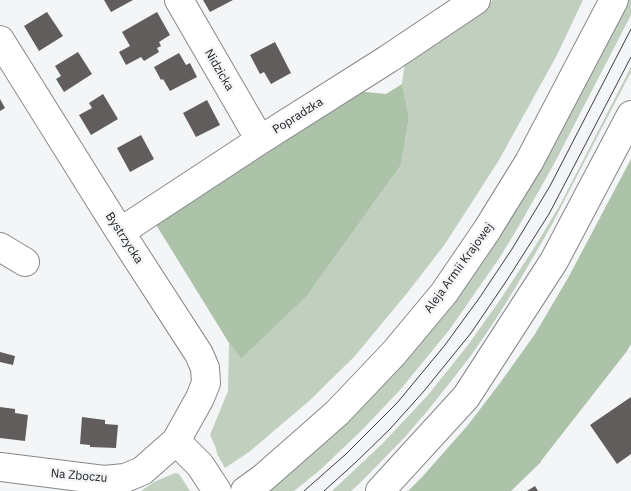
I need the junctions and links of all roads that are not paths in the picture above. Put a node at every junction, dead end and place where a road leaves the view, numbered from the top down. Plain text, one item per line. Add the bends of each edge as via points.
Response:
1 (179, 0) edge
2 (476, 0) edge
3 (614, 0) edge
4 (0, 40) edge
5 (631, 115) edge
6 (260, 140) junction
7 (120, 232) junction
8 (0, 247) edge
9 (25, 262) dead end
10 (176, 441) junction
11 (0, 468) edge
12 (217, 491) edge
13 (245, 491) edge
14 (380, 491) edge

1 - 6 street, Nidzicka
2 - 6 street, Popradzka
3 - 13 street, Aleja Armii Krajowej via 529,162 488,230 444,293 394,353 337,413
4 - 7 street, Bystrzycka
5 - 14 street via 554,261 466,397
6 - 7 street, Popradzka
7 - 10 street, Bystrzycka via 205,368 206,383
8 - 9 street
10 - 11 street, Na Zboczu via 142,471 126,478 104,480
10 - 12 street via 200,465

